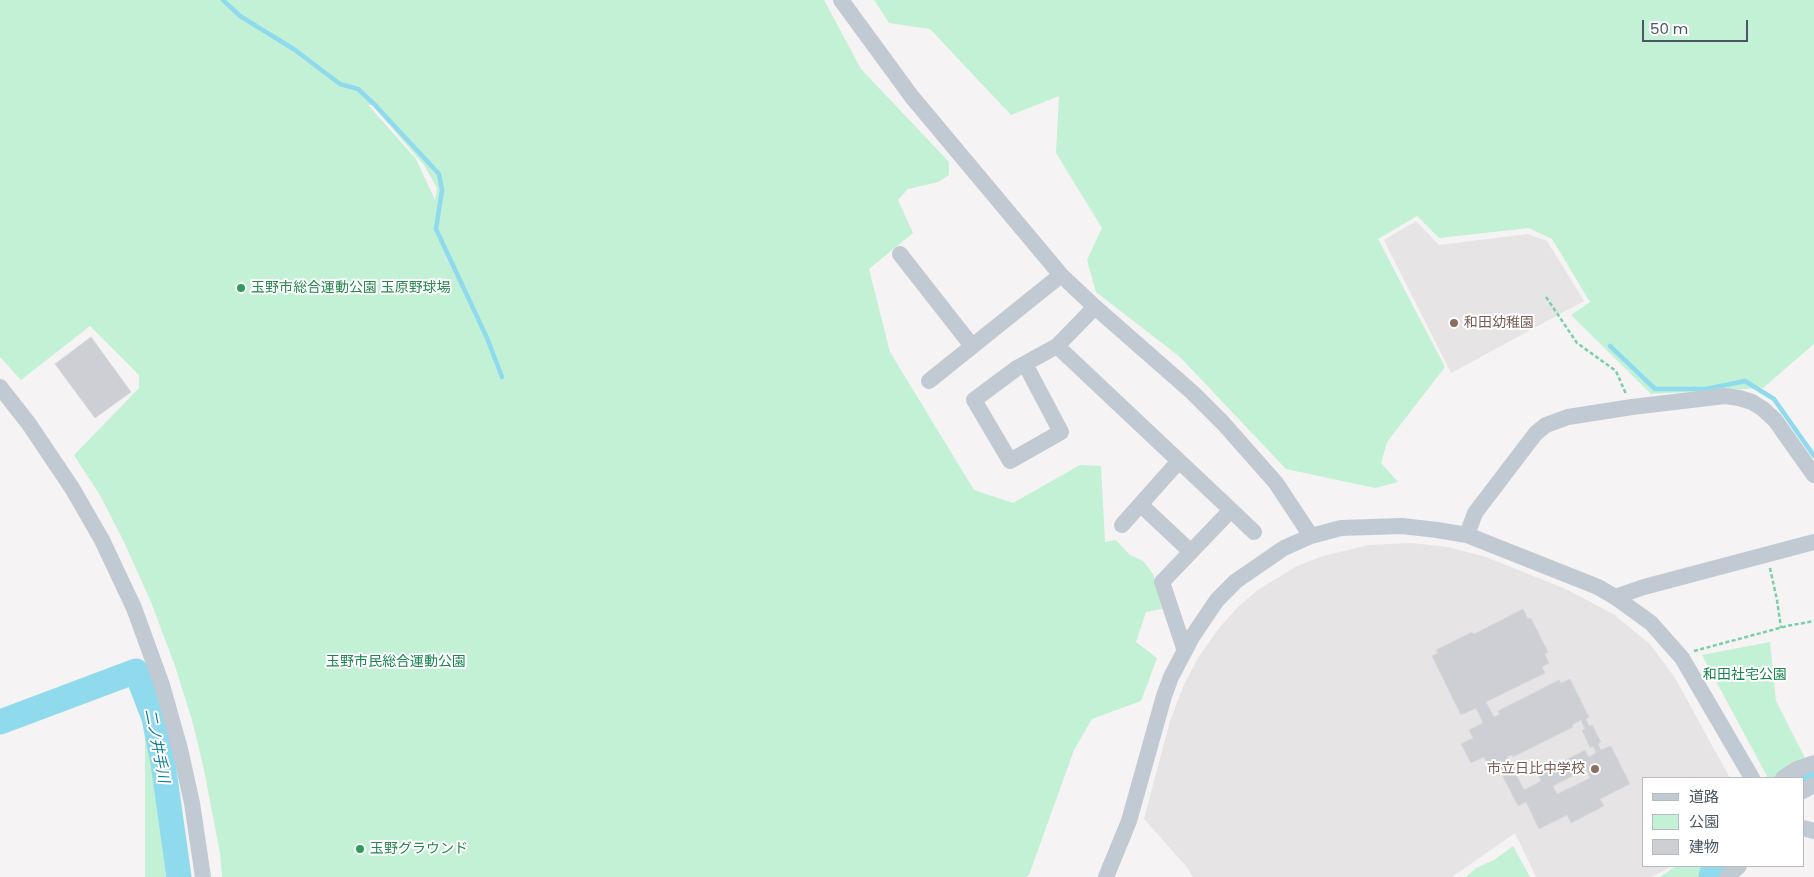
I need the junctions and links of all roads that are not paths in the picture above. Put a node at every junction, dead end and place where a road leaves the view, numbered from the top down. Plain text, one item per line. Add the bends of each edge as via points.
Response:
1 (841, 0) edge
2 (900, 254) dead end
3 (1062, 275) junction
4 (1095, 307) junction
5 (972, 346) junction
6 (1057, 346) junction
7 (1025, 364) junction
8 (929, 381) dead end
9 (0, 386) edge
10 (1179, 461) junction
11 (1814, 475) edge
12 (1141, 505) junction
13 (1231, 510) junction
14 (1122, 525) dead end
15 (1254, 532) dead end
16 (1467, 535) junction
17 (1310, 536) junction
18 (1814, 542) edge
19 (1190, 552) junction
20 (1615, 597) junction
21 (1185, 650) junction
22 (1814, 763) edge
23 (1751, 777) edge
24 (1785, 777) edge
25 (1737, 867) edge
26 (203, 877) edge
27 (1106, 877) edge
28 (1727, 877) edge

1 - 3 street via 912,97
2 - 5 street
3 - 4 street
3 - 5 street
4 - 6 street
4 - 17 street via 1223,422 1276,483
5 - 8 street
6 - 7 street
6 - 10 street
7 - 7 street via 974,400 1010,461 1061,432
9 - 26 street via 72,488 102,540 134,608 162,685 180,749
10 - 12 street
10 - 13 street
11 - 16 street via 1775,420 1752,402 1739,398 1725,396 1568,416 1536,433 1475,513
12 - 14 street
12 - 19 street
13 - 15 street
13 - 19 street
16 - 17 street via 1372,526 1341,528
16 - 20 street via 1598,587
17 - 21 street via 1284,548 1236,581 1217,600
18 - 20 street
19 - 21 street via 1162,582
20 - 23 street via 1651,623 1682,658
21 - 27 street via 1164,696 1129,821
22 - 24 street
25 - 28 street

